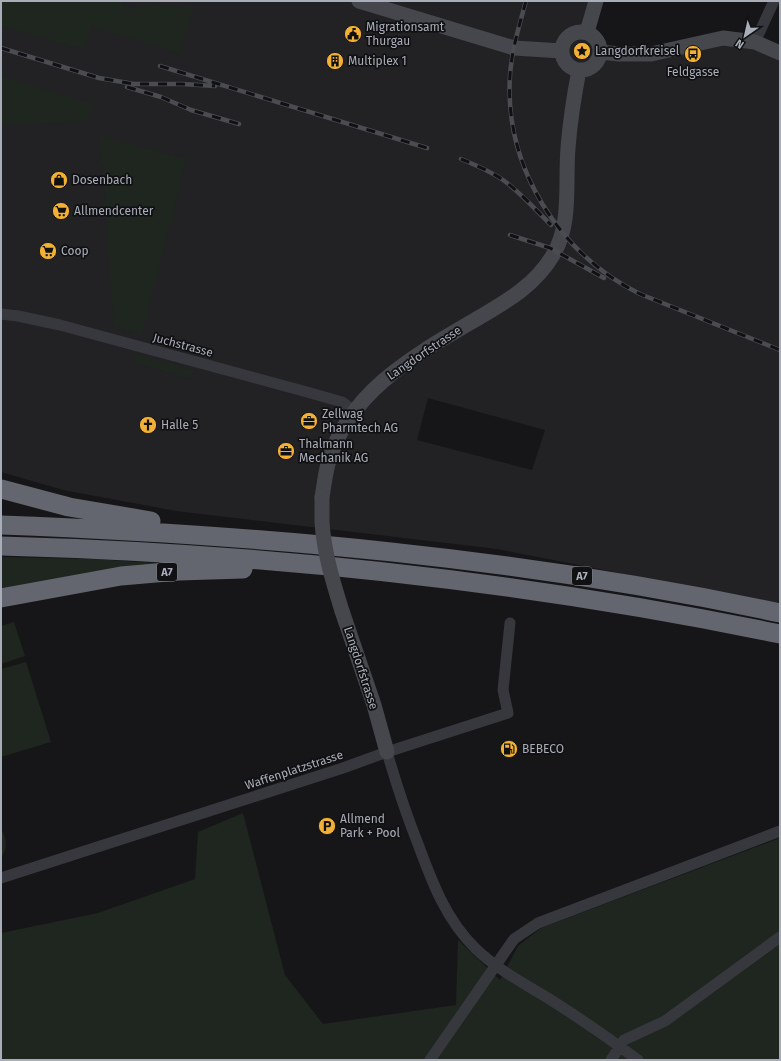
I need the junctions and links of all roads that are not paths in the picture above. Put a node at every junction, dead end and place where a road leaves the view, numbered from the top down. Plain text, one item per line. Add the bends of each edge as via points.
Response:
1 (360, 1) edge
2 (596, 1) edge
3 (774, 1) edge
4 (587, 32) junction
5 (754, 42) junction
6 (562, 51) junction
7 (601, 52) junction
8 (780, 53) edge
9 (579, 70) junction
10 (1, 314) edge
11 (354, 411) junction
12 (1, 489) edge
13 (1, 525) edge
14 (263, 539) junction
15 (1, 546) edge
16 (334, 566) junction
17 (1, 598) edge
18 (780, 614) edge
19 (510, 623) dead end
20 (780, 634) edge
21 (387, 752) junction
22 (780, 831) edge
23 (1, 878) edge
24 (780, 937) edge
25 (496, 965) junction
26 (620, 1046) junction
27 (430, 1060) edge
28 (611, 1060) edge
29 (638, 1060) edge

1 - 6 street via 514,48
2 - 4 street
3 - 5 street
4 - 6 street via 575,32 570,35 565,40
4 - 7 street via 599,42
5 - 7 street via 723,38 648,55
5 - 8 street
6 - 9 street via 565,62
7 - 9 street via 596,64 591,68
9 - 11 street, Langdorfstrasse via 569,135 563,229 554,254 545,268 514,296 440,340 387,376
10 - 11 street, Juchstrasse via 60,325 279,384 342,402
11 - 21 street, Langdorfstrasse, bridge via 328,464 322,497 322,522 330,571
12 - 14 highway, A7 via 77,508
13 - 14 highway, A7
14 - 18 highway, A7 via 383,550 575,575
15 - 16 highway, A7 via 174,553
16 - 17 highway, A7 via 142,574
16 - 20 highway, A7 via 566,594
19 - 21 street, Waffenplatzstrasse via 503,690 508,713
21 - 23 street, Waffenplatzstrasse
21 - 25 street via 415,836 439,896 456,925 476,948
22 - 25 street via 538,923 514,939
24 - 26 street via 666,1021 624,1040
25 - 26 street
25 - 27 street
26 - 28 street
26 - 29 street

